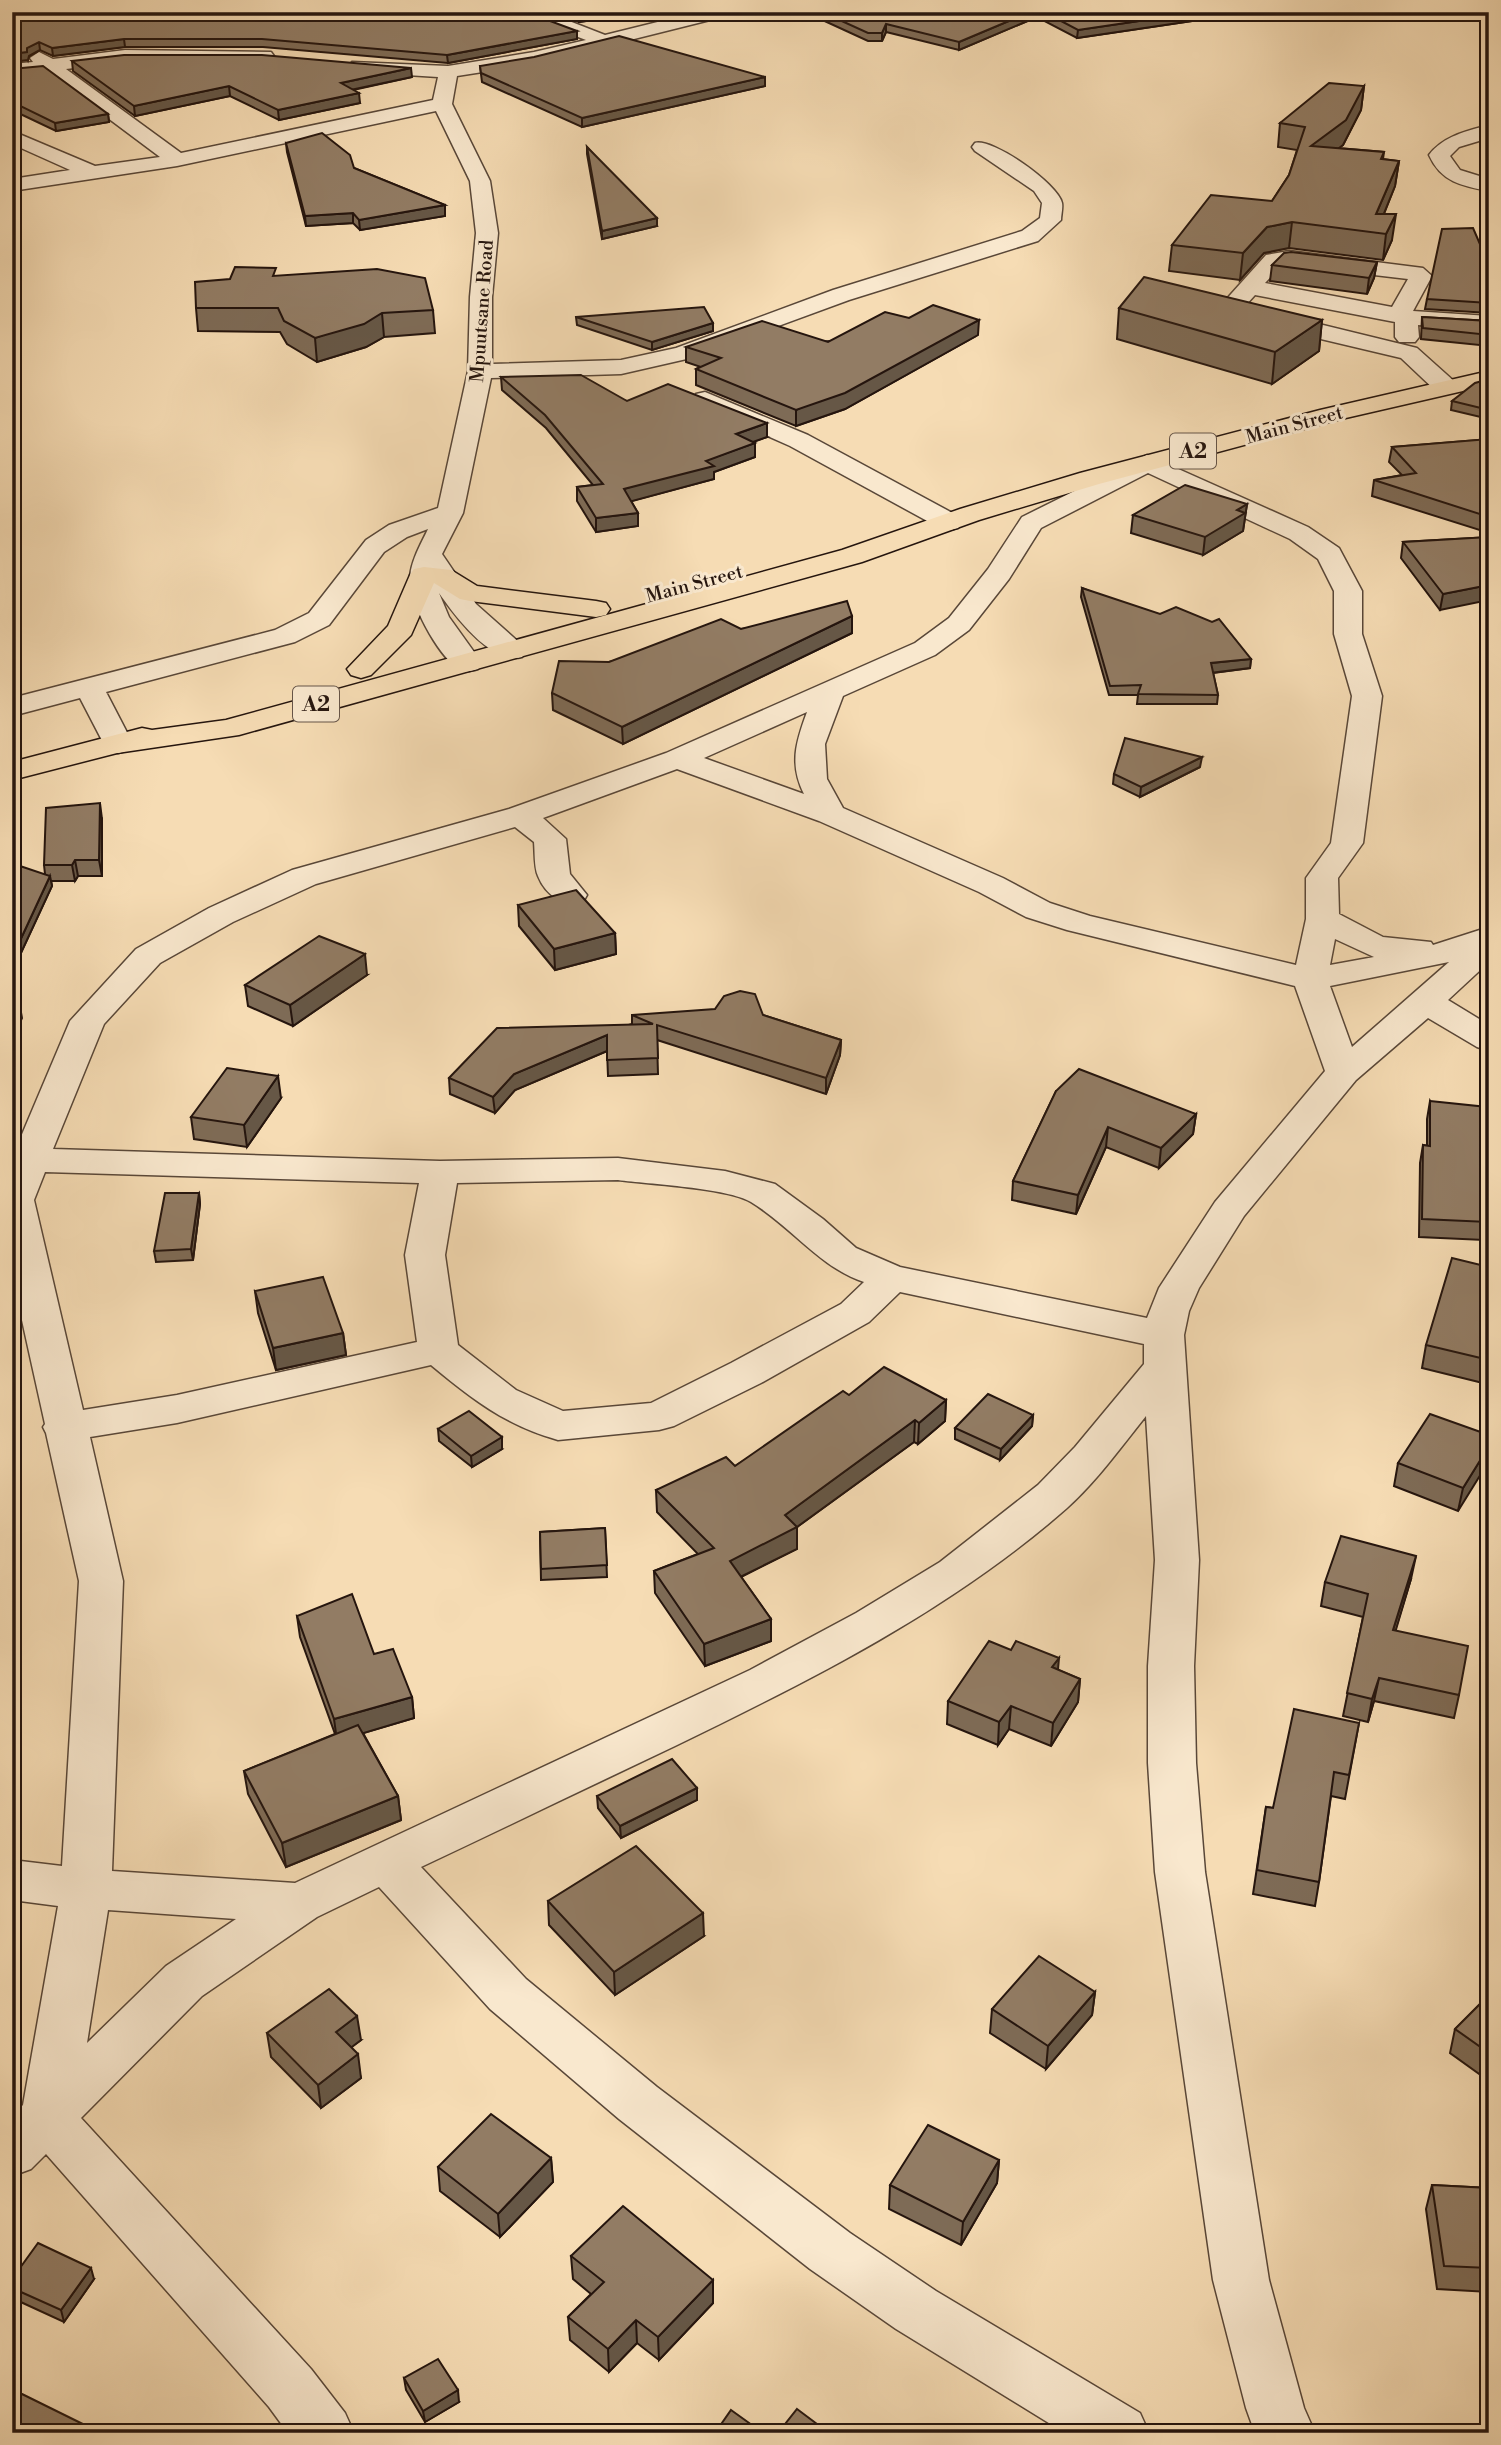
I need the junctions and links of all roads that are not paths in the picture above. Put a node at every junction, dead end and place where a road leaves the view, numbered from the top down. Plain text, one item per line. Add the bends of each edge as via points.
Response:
1 (529, 12) edge
2 (720, 12) edge
3 (605, 41) junction
4 (22, 48) edge
5 (277, 57) edge
6 (50, 64) junction
7 (346, 64) edge
8 (12, 70) edge
9 (448, 72) junction
10 (442, 104) junction
11 (1489, 131) edge
12 (12, 136) edge
13 (982, 147) dead end
14 (177, 160) junction
15 (91, 172) junction
16 (12, 185) edge
17 (1489, 185) edge
18 (1249, 287) junction
19 (1406, 317) junction
20 (1489, 323) edge
21 (1409, 353) junction
22 (621, 367) junction
23 (480, 371) junction
24 (1489, 378) edge
25 (657, 381) dead end
26 (1446, 387) junction
27 (682, 391) edge
28 (1147, 463) junction
29 (450, 513) junction
30 (950, 523) junction
31 (900, 537) junction
32 (431, 568) junction
33 (596, 609) junction
34 (500, 643) junction
35 (460, 653) junction
36 (361, 669) junction
37 (89, 688) junction
38 (830, 691) junction
39 (12, 707) edge
40 (118, 744) junction
41 (677, 759) junction
42 (12, 771) edge
43 (830, 814) junction
44 (520, 816) junction
45 (571, 895) edge
46 (1323, 919) junction
47 (1489, 937) edge
48 (1472, 948) edge
49 (1310, 979) junction
50 (1426, 1002) junction
51 (1489, 1040) edge
52 (1343, 1072) junction
53 (31, 1160) junction
54 (440, 1172) junction
55 (14, 1201) edge
56 (892, 1278) junction
57 (438, 1350) junction
58 (1164, 1350) junction
59 (64, 1427) junction
60 (388, 1864) junction
61 (12, 1880) edge
62 (86, 1889) junction
63 (299, 1903) junction
64 (48, 2119) junction
65 (12, 2152) edge
66 (324, 2433) edge
67 (1119, 2433) edge
68 (1285, 2433) edge

1 - 3 street
2 - 3 street
3 - 9 street
4 - 6 street
5 - 6 street via 125,56
6 - 8 street
6 - 14 street
7 - 9 street
9 - 10 street
10 - 14 street
10 - 23 street, Mpuutsane Road via 480,181 484,207 487,233
11 - 17 street via 1452,143 1440,155 1452,177
12 - 15 street
13 - 22 street via 1042,187 1052,203 1050,220 1030,236 841,295 683,353
14 - 15 street
15 - 16 street
18 - 19 street
18 - 19 street via 1279,258 1415,273 1421,276 1400,313
18 - 21 street via 1231,308 1236,312
19 - 20 street
19 - 21 street
21 - 26 street
22 - 23 street
22 - 25 street
23 - 29 street, Mpuutsane Road
24 - 26 highway, Main Street / A2
26 - 28 highway, Main Street / A2
27 - 30 street via 829,454
28 - 30 highway, Main Street / A2
28 - 38 street via 1031,523 959,624 934,643
28 - 46 street via 1299,534 1329,554 1348,591 1348,634 1367,696 1347,843 1322,878
29 - 32 street, Mpuutsane Road
29 - 37 street via 398,531 375,546 319,619 308,625 285,636
30 - 31 highway, Main Street / A2
31 - 33 highway, Main Street / A2 via 836,546
31 - 34 highway, Main Street / A2 via 852,556
32 - 33 highway via 470,593
32 - 34 street
32 - 35 street via 425,594
32 - 36 highway via 401,629
33 - 34 highway, Main Street / A2
34 - 35 highway, A2
35 - 36 highway, A2
35 - 40 highway, A2 via 228,729
36 - 40 highway, A2
37 - 39 street
37 - 40 street
38 - 41 street
38 - 43 street via 810,744 812,779
40 - 42 highway, A2
41 - 43 street
41 - 44 street
43 - 49 street via 1038,909
44 - 45 street via 550,839 554,876
44 - 53 street via 304,877 221,915 148,956 88,1021
46 - 48 street via 1376,947
46 - 49 street
47 - 48 street
48 - 49 street
48 - 50 street
49 - 52 street
50 - 51 street
50 - 52 street
52 - 58 street via 1229,1210 1179,1288 1169,1311
53 - 54 street
53 - 55 street
54 - 56 street via 618,1169 725,1182 762,1192 842,1257
54 - 57 street via 425,1255
55 - 59 street
56 - 57 street via 855,1313 659,1416 558,1426 500,1400
56 - 58 street
57 - 59 street via 177,1409
58 - 60 street via 1090,1457 1053,1496 956,1573 766,1682
58 - 68 street via 1177,1560 1171,1666 1180,1872 1241,2280
59 - 62 street via 101,1581
60 - 63 street
60 - 67 street via 508,1994 659,2119 830,2251 916,2310
61 - 62 street
62 - 63 street
62 - 64 street
63 - 64 street via 184,1981
64 - 65 street
64 - 66 street

